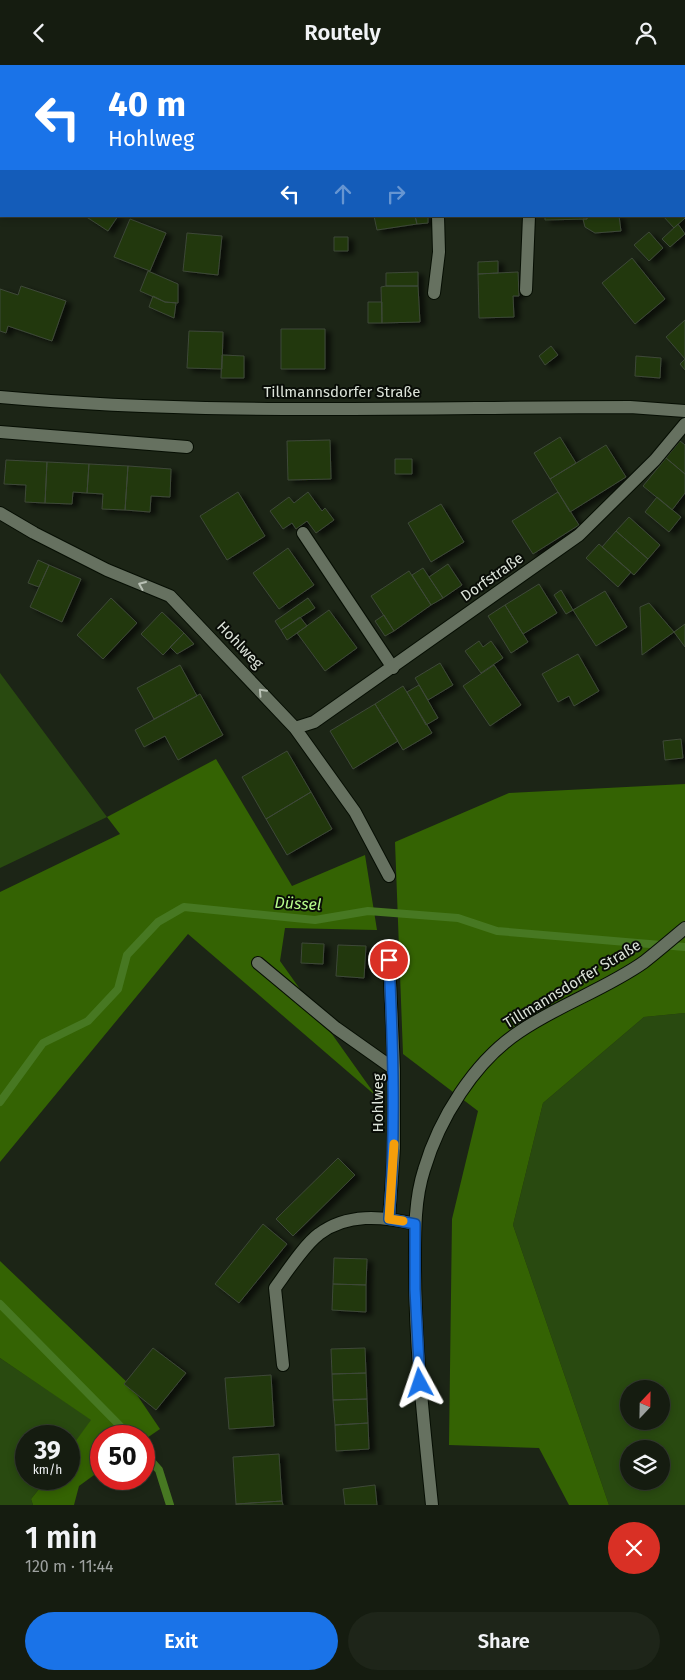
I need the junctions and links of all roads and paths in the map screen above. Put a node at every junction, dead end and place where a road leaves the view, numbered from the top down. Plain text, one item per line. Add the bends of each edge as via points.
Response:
1 (438, 217) edge
2 (529, 217) edge
3 (526, 290) dead end
4 (434, 293) dead end
5 (0, 397) edge
6 (685, 411) edge
7 (685, 424) edge
8 (0, 432) edge
9 (188, 447) dead end
10 (0, 513) edge
11 (304, 533) dead end
12 (393, 668) junction
13 (295, 728) junction
14 (389, 876) dead end
15 (685, 928) edge
16 (389, 960) dead end
17 (258, 963) dead end
18 (394, 1069) junction
19 (389, 1219) junction
20 (415, 1224) junction
21 (283, 1365) dead end
22 (432, 1505) edge

1 - 4 main road via 439,252
2 - 3 main road
5 - 6 main road, Tillmannsdorfer Straße via 68,403 263,409 612,407
7 - 12 main road, Dorfstraße via 655,460 579,535
8 - 9 main road
13 -> 10 main road, Hohlweg via 170,597 107,570
11 - 12 main road
12 - 13 main road, Dorfstraße via 314,722
13 - 14 main road, Hohlweg via 355,812
15 - 20 main road, Tillmannsdorfer Straße via 644,962 518,1032 492,1055 467,1085 443,1125 424,1171
16 - 18 main road, Hohlweg
17 - 18 main road via 336,1028
18 - 19 main road, Hohlweg via 394,1148
19 - 20 main road
19 - 21 main road via 345,1220 318,1235 275,1287
20 - 22 main road, Tillmannsdorfer Straße via 418,1365

